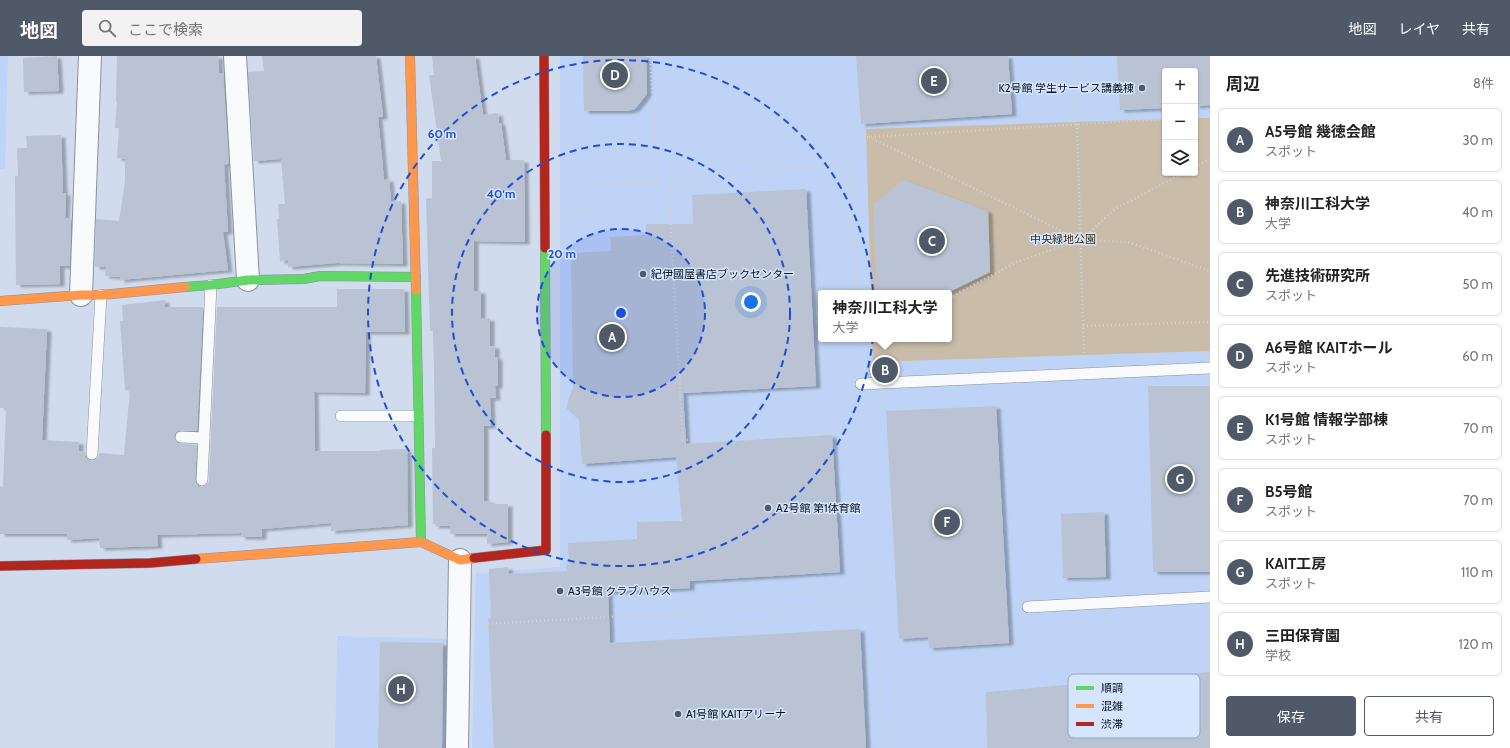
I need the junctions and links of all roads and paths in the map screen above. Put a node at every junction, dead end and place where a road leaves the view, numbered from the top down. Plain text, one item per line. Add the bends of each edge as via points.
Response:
1 (90, 56) edge
2 (235, 56) edge
3 (410, 56) edge
4 (544, 56) edge
5 (650, 56) edge
6 (843, 56) edge
7 (1074, 56) edge
8 (1210, 116) edge
9 (1198, 117) edge
10 (1162, 119) edge
11 (1077, 124) junction
12 (847, 137) junction
13 (869, 137) junction
14 (1210, 158) edge
15 (848, 164) junction
16 (1198, 164) edge
17 (1177, 176) edge
18 (668, 180) junction
19 (658, 181) junction
20 (596, 212) dead end
21 (1081, 240) junction
22 (1210, 271) edge
23 (416, 277) junction
24 (248, 280) junction
25 (211, 285) junction
26 (856, 290) edge
27 (91, 295) junction
28 (952, 296) edge
29 (0, 301) edge
30 (1210, 322) edge
31 (1083, 326) junction
32 (859, 342) edge
33 (866, 342) edge
34 (859, 346) junction
35 (1210, 368) edge
36 (1125, 373) junction
37 (1084, 375) junction
38 (862, 384) junction
39 (341, 416) dead end
40 (418, 416) junction
41 (864, 431) junction
42 (181, 437) dead end
43 (204, 438) junction
44 (92, 454) dead end
45 (202, 480) dead end
46 (421, 542) junction
47 (460, 560) junction
48 (0, 566) edge
49 (1210, 597) edge
50 (1138, 601) junction
51 (875, 602) junction
52 (1028, 607) dead end
53 (460, 626) junction
54 (458, 748) edge
55 (884, 748) edge

1 - 27 street
2 - 24 street
3 - 23 street
4 - 47 street via 546,550
5 - 19 path
6 - 12 path
7 - 11 path
8 - 9 path
10 - 11 path
11 - 13 path
11 - 21 path
12 - 13 path
12 - 15 path
13 - 21 path
14 - 16 path
15 - 18 path
15 - 26 path
17 - 21 path via 1115,209
18 - 19 path
18 - 41 path via 683,440
19 - 20 path via 595,184
21 - 22 path via 1128,242
21 - 28 path via 1019,261
21 - 31 path
23 - 24 street via 320,276 304,279
23 - 40 street
24 - 25 street
25 - 27 street
25 - 43 lane
27 - 29 street
27 - 44 lane
30 - 31 path
31 - 37 path
32 - 34 path
33 - 34 path
34 - 38 path
35 - 36 lane
36 - 37 lane
36 - 50 path
37 - 38 lane
38 - 41 path
39 - 40 lane
40 - 46 street
41 - 51 path
42 - 43 lane
43 - 45 lane
46 - 47 street
46 - 48 street via 150,562
47 - 53 street
49 - 50 lane
50 - 52 lane
51 - 53 path
51 - 55 path
53 - 54 street

